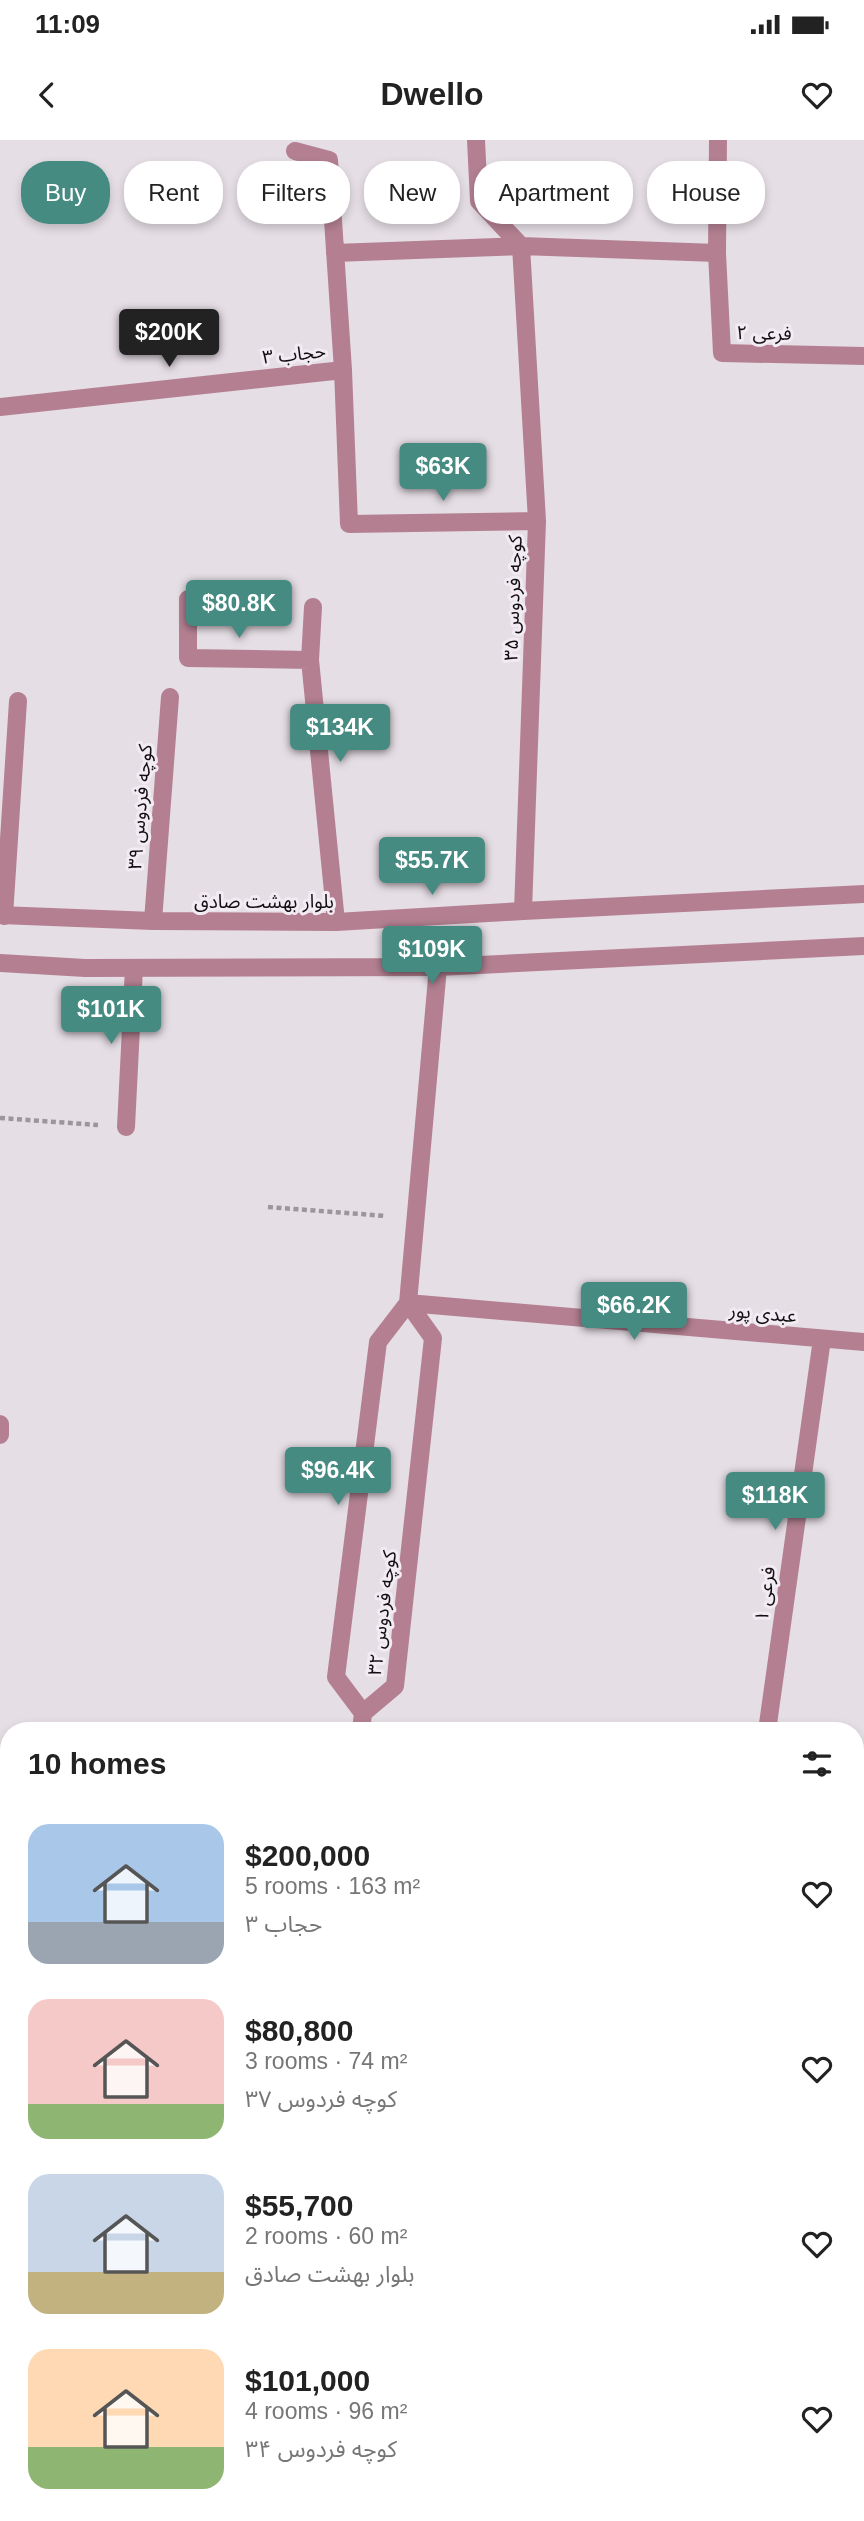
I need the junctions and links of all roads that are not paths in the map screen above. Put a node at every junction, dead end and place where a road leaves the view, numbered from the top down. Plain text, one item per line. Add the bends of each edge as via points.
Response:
1 (476, 140) edge
2 (718, 140) edge
3 (295, 151) dead end
4 (521, 246) junction
5 (335, 253) junction
6 (717, 253) junction
7 (864, 356) edge
8 (343, 370) junction
9 (0, 407) edge
10 (537, 521) junction
11 (188, 599) dead end
12 (313, 607) dead end
13 (310, 660) junction
14 (170, 697) dead end
15 (18, 701) dead end
16 (864, 894) edge
17 (523, 911) junction
18 (2, 915) edge
19 (153, 921) junction
20 (336, 922) junction
21 (864, 946) edge
22 (0, 963) edge
23 (438, 967) junction
24 (134, 968) junction
25 (127, 1127) road end
26 (408, 1303) junction
27 (822, 1339) junction
28 (864, 1342) edge
29 (362, 1722) edge
30 (768, 1722) edge

1 - 4 street via 479,201
2 - 6 street
3 - 5 street via 329,160
4 - 5 street
4 - 6 street
4 - 10 street, کوچه فردوس ۳۵
5 - 8 street
6 - 7 street, فرعی ۲ via 722,353
8 - 9 street, حجاب ۳
8 - 10 street via 349,524
10 - 17 street, کوچه فردوس ۳۵
11 - 13 street via 188,658
12 - 13 street
13 - 20 street
14 - 19 street, کوچه فردوس ۳۹
15 - 18 street
16 - 17 street, بلوار بهشت صادق
17 - 20 street, بلوار بهشت صادق
18 - 19 street, بلوار بهشت صادق
19 - 20 street, بلوار بهشت صادق
21 - 23 street
22 - 24 street
23 - 24 street
23 - 26 street
24 - 25 street
26 - 27 street, عبدی پور
26 - 29 street, کوچه فردوس ۳۲ via 378,1342 336,1677
26 - 29 street, کوچه فردوس ۳۲ via 433,1338 432,1351 395,1686
27 - 28 street, عبدی پور
27 - 30 street, فرعی ۱

